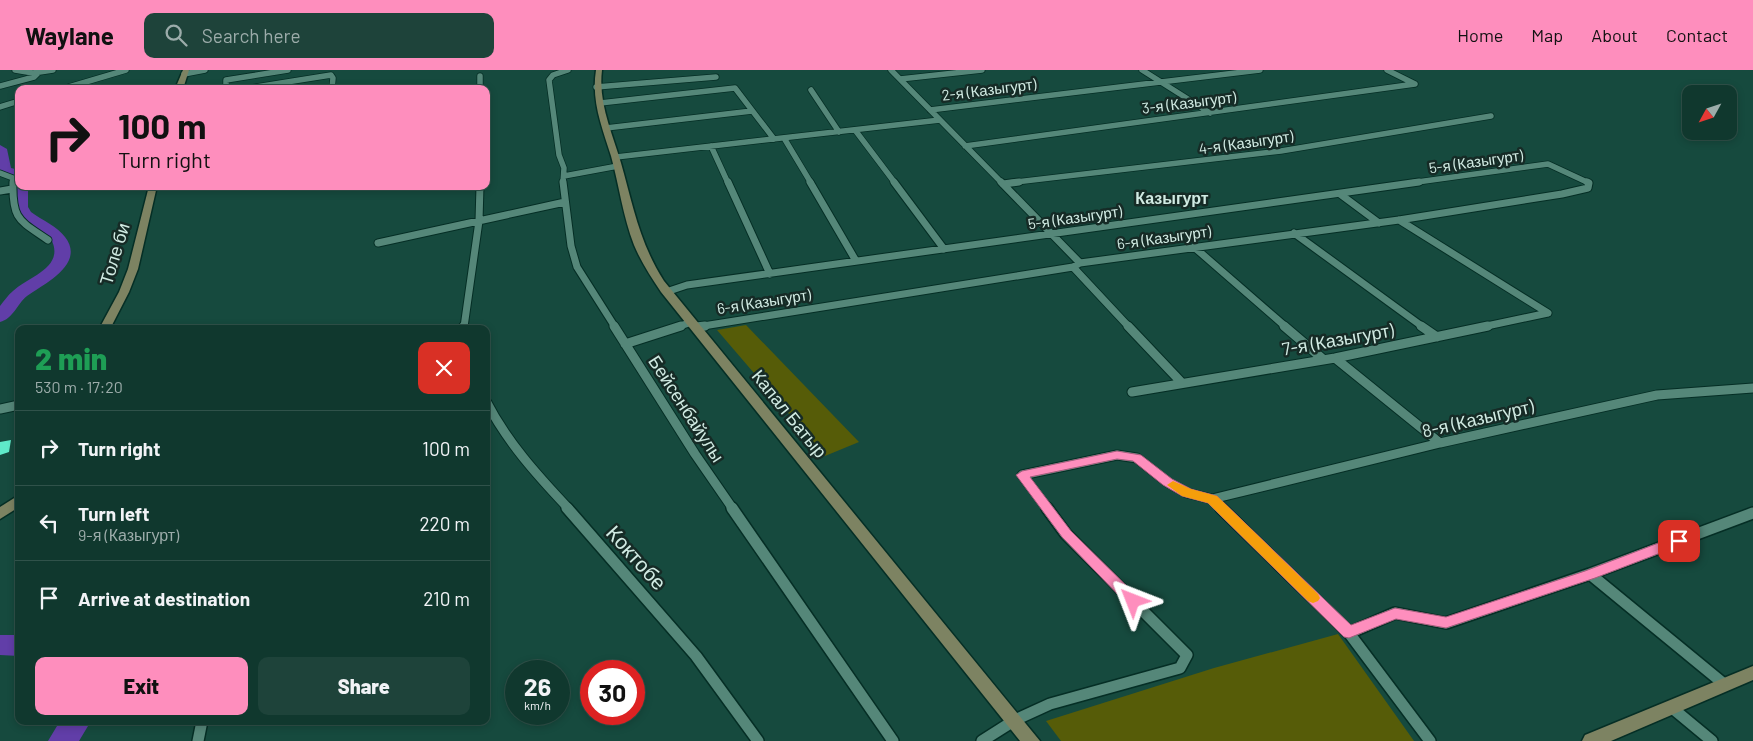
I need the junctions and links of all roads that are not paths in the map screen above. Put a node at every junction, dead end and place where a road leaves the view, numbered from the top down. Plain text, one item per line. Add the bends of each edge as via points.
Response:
1 (15, 70) edge
2 (53, 70) edge
3 (126, 70) edge
4 (205, 70) edge
5 (288, 70) edge
6 (568, 70) edge
7 (599, 70) edge
8 (710, 70) edge
9 (892, 70) edge
10 (982, 70) edge
11 (1142, 70) edge
12 (1260, 70) edge
13 (1387, 70) edge
14 (185, 72) edge
15 (38, 73) junction
16 (480, 76) dead end
17 (716, 77) junction
18 (900, 79) junction
19 (1162, 82) junction
20 (75, 85) edge
21 (180, 85) edge
22 (226, 85) edge
23 (268, 85) edge
24 (333, 85) edge
25 (480, 85) edge
26 (0, 86) edge
27 (596, 86) junction
28 (726, 89) junction
29 (811, 90) dead end
30 (15, 102) edge
31 (600, 104) junction
32 (0, 107) edge
33 (930, 110) junction
34 (752, 111) junction
35 (1210, 113) junction
36 (1490, 116) dead end
37 (940, 120) junction
38 (606, 128) junction
39 (855, 130) junction
40 (839, 132) junction
41 (784, 138) junction
42 (774, 139) junction
43 (711, 146) junction
44 (966, 146) junction
45 (617, 162) junction
46 (1548, 164) joint
47 (0, 173) edge
48 (564, 176) junction
49 (1003, 184) junction
50 (12, 189) junction
51 (152, 190) edge
52 (480, 190) edge
53 (0, 191) edge
54 (1340, 194) junction
55 (565, 202) junction
56 (1399, 220) junction
57 (479, 221) junction
58 (1379, 223) junction
59 (1294, 233) junction
60 (1052, 234) junction
61 (48, 240) dead end
62 (378, 243) dead end
63 (1194, 247) junction
64 (944, 250) junction
65 (856, 261) junction
66 (1077, 265) junction
67 (770, 274) junction
68 (666, 292) junction
69 (694, 324) junction
70 (106, 325) edge
71 (465, 325) edge
72 (1437, 338) junction
73 (625, 344) junction
74 (1335, 358) junction
75 (1324, 360) junction
76 (1182, 383) junction
77 (1753, 388) edge
78 (1132, 392) dead end
79 (15, 406) edge
80 (0, 409) edge
81 (490, 410) edge
82 (1440, 443) junction
83 (1212, 499) junction
84 (15, 503) edge
85 (1753, 513) edge
86 (0, 514) edge
87 (1590, 574) junction
88 (1349, 633) junction
89 (1753, 673) edge
90 (1724, 684) junction
91 (1671, 707) junction
92 (1015, 720) junction
93 (201, 725) edge
94 (198, 741) edge
95 (758, 741) edge
96 (893, 741) edge
97 (982, 741) edge
98 (1032, 741) edge
99 (1430, 741) edge
100 (1591, 741) edge
101 (1712, 741) edge

1 - 15 street
2 - 15 street
3 - 20 street
4 - 14 street
5 - 22 street via 226,80
6 - 48 street, Бейсенбайулы via 553,75 549,80
7 - 27 main road, Капал Батыр
8 - 17 street
9 - 18 street
10 - 18 street
11 - 19 street
12 - 19 street, 2-я (Казыгурт)
13 - 35 street, 3-я (Казыгурт) via 1415,84
14 - 21 main road
15 - 26 street
16 - 25 street
17 - 27 street
17 - 28 street
18 - 33 street
19 - 33 street, 2-я (Казыгурт)
19 - 35 street
23 - 24 street via 331,75
27 - 31 main road, Капал Батыр
28 - 31 street
28 - 34 street via 735,88
29 - 40 street
30 - 32 street
31 - 38 main road, Капал Батыр
33 - 37 street
34 - 38 street
34 - 42 street
35 - 44 street, 3-я (Казыгурт)
36 - 49 street, 4-я (Казыгурт) via 1281,152
37 - 39 street
37 - 44 street
38 - 45 main road, Капал Батыр
39 - 40 street
39 - 64 street
40 - 41 street
41 - 42 street
41 - 65 street
42 - 43 street
43 - 45 street
43 - 67 street
44 - 49 street
45 - 48 street
45 - 68 main road, Капал Батыр via 638,243
46 - 54 street, 5-я (Казыгурт)
46 - 56 street, 6-я (Казыгурт) via 1589,183 1588,188
47 - 50 street via 13,178
48 - 55 street, Бейсенбайулы
49 - 60 street
50 - 53 street
50 - 61 street via 15,216
51 - 70 main road, Толе би via 132,269
52 - 57 street
54 - 58 street
54 - 60 street, 5-я (Казыгурт)
55 - 57 street
55 - 73 street, Бейсенбайулы via 577,267
56 - 58 street, 6-я (Казыгурт)
56 - 72 street, 7-я (Казыгурт) via 1548,313
57 - 62 street
57 - 71 street
58 - 59 street, 6-я (Казыгурт)
59 - 63 street, 6-я (Казыгурт)
59 - 72 street
60 - 64 street, 5-я (Казыгурт)
60 - 66 street
63 - 66 street, 6-я (Казыгурт)
63 - 75 street
64 - 65 street, 5-я (Казыгурт)
65 - 67 street, 5-я (Казыгурт)
66 - 69 street, 6-я (Казыгурт)
66 - 76 street
67 - 68 street, 5-я (Казыгурт) via 687,285
68 - 69 main road, Капал Батыр
69 - 73 street, 6-я (Казыгурт)
69 - 92 main road, Капал Батыр
72 - 74 street, 7-я (Казыгурт)
73 - 96 street, Бейсенбайулы via 695,454
74 - 75 street, 7-я (Казыгурт)
74 - 82 street
75 - 76 street, 7-я (Казыгурт)
76 - 78 street, 7-я (Казыгурт)
77 - 82 street, 8-я (Казыгурт) via 1657,395
79 - 80 street
81 - 95 street, Коктобе via 520,455 674,628
82 - 83 street, 8-я (Казыгурт)
83 - 88 street
83 - 92 street via 1187,493 1137,458 1127,456 1117,455 1022,475 1066,534 1187,655 1180,668 1050,704
84 - 86 main road
85 - 87 street
87 - 88 street via 1446,623 1395,613
87 - 90 street
88 - 99 street
89 - 90 main road
90 - 91 main road
91 - 100 main road
91 - 101 street
92 - 97 street
92 - 98 main road, Капал Батыр
93 - 94 street

